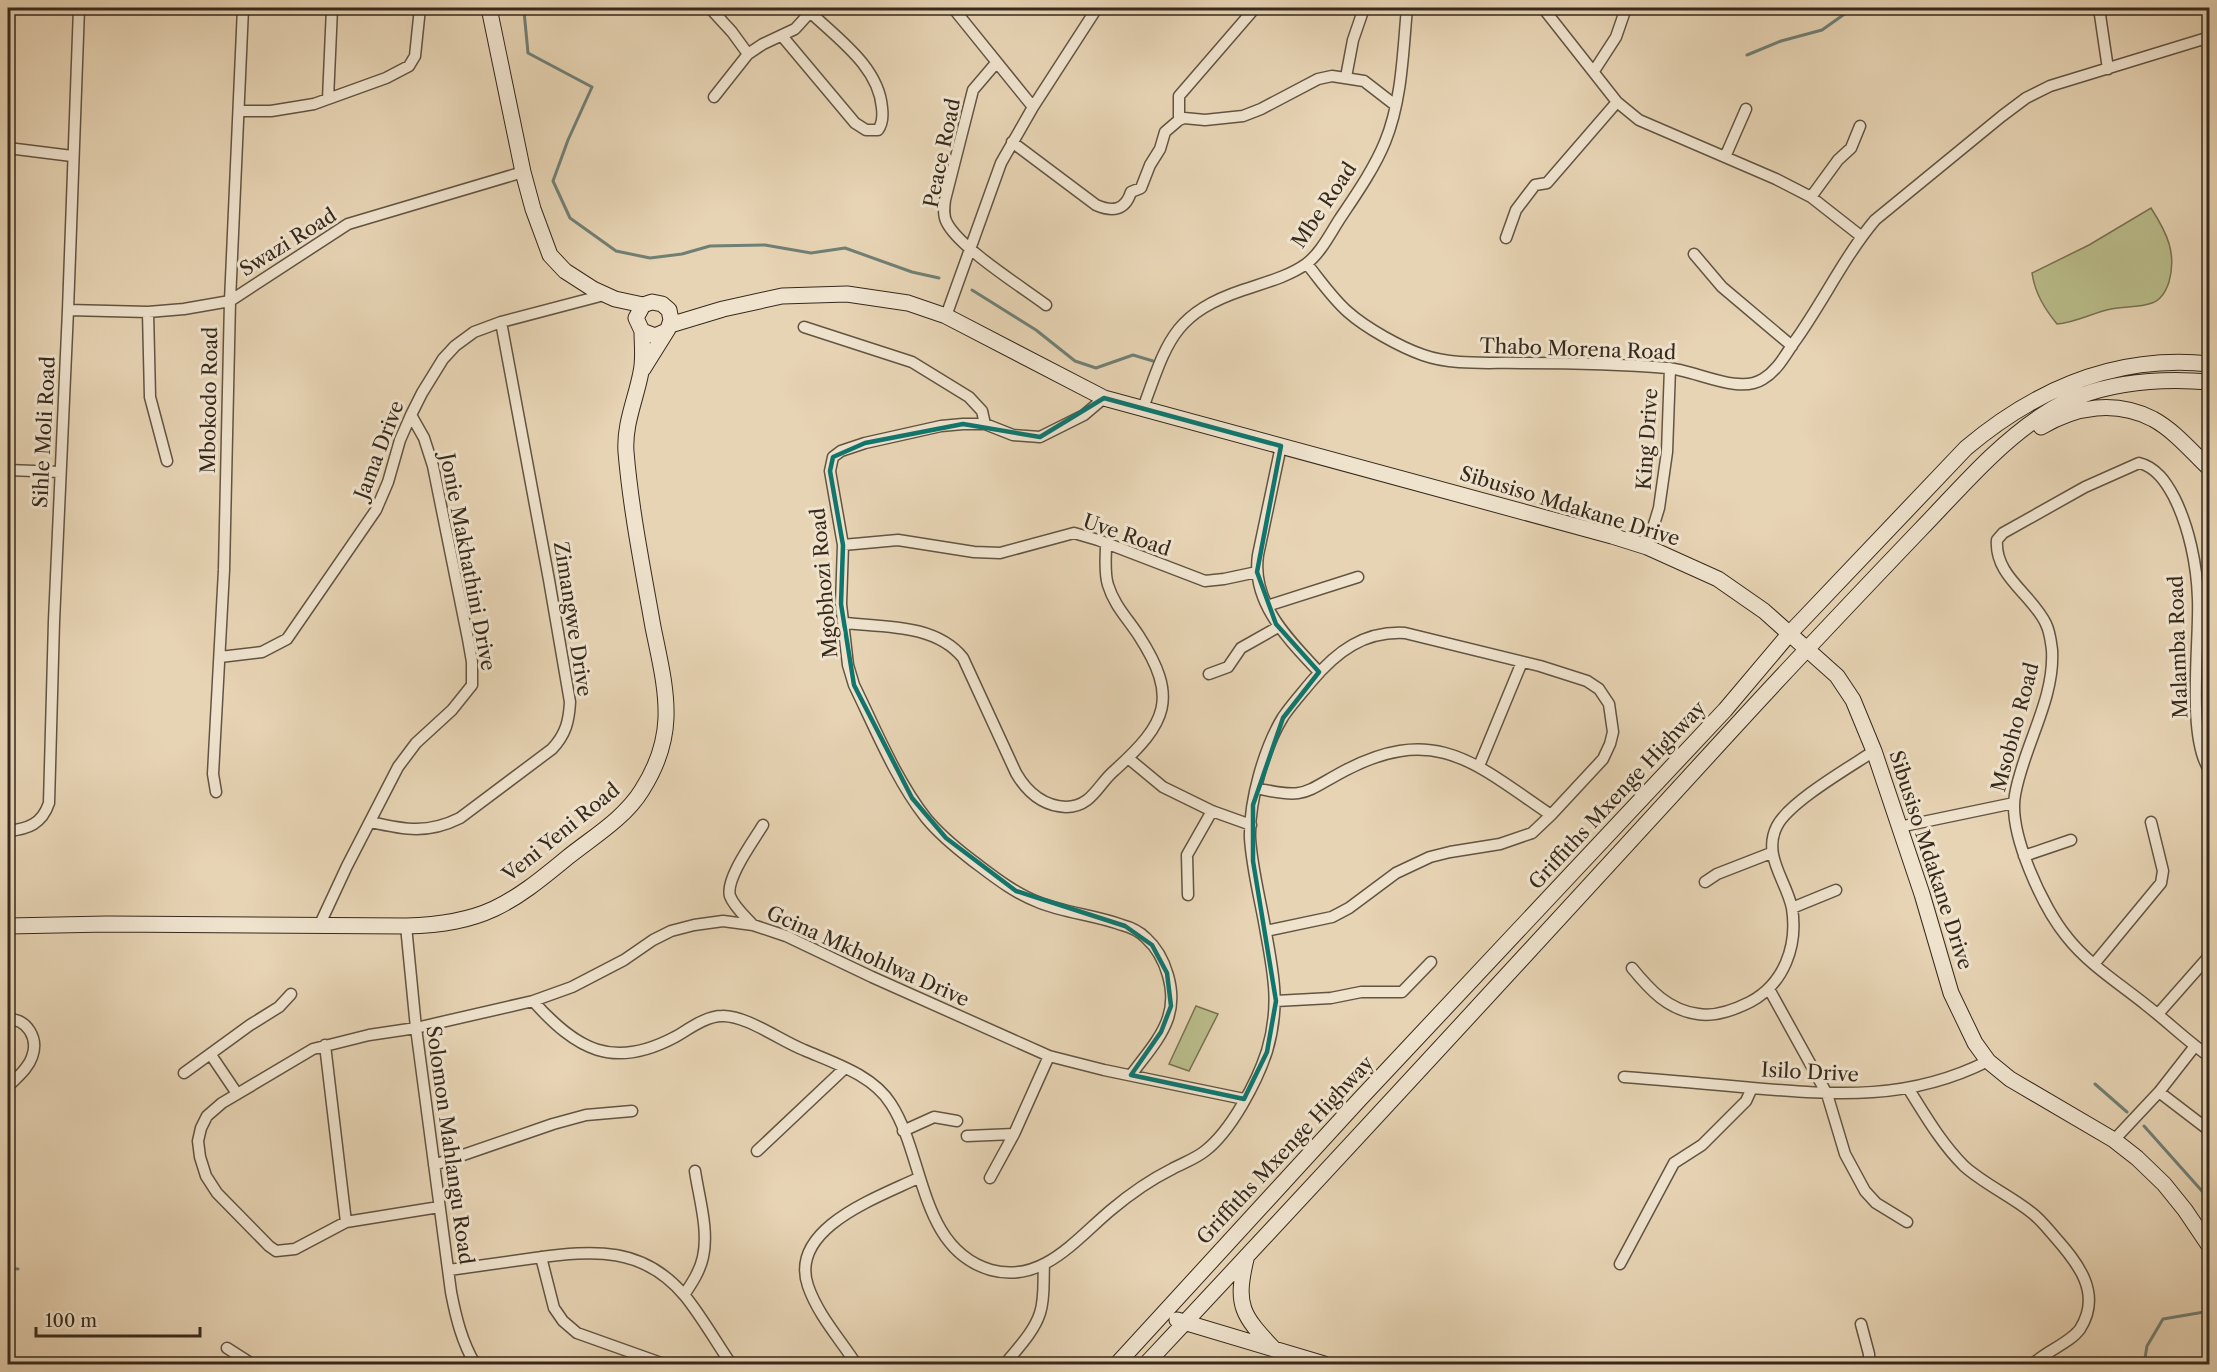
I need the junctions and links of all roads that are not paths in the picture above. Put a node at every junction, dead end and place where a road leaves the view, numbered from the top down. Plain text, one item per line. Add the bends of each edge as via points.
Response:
1 (79, 8) edge
2 (243, 8) edge
3 (332, 8) edge
4 (420, 8) edge
5 (489, 8) edge
6 (710, 8) edge
7 (953, 8) edge
8 (1085, 8) edge
9 (1097, 8) edge
10 (1255, 8) edge
11 (1364, 8) edge
12 (1407, 8) edge
13 (1543, 8) edge
14 (1626, 8) edge
15 (2099, 8) edge
16 (812, 10) edge
17 (1086, 22) junction
18 (782, 36) junction
19 (2210, 37) edge
20 (748, 54) junction
21 (996, 63) junction
22 (2108, 69) junction
23 (1594, 71) junction
24 (1346, 77) junction
25 (714, 97) dead end
26 (328, 99) junction
27 (1617, 102) junction
28 (1395, 105) junction
29 (1033, 107) junction
30 (1746, 109) dead end
31 (239, 111) junction
32 (1179, 120) junction
33 (1860, 126) dead end
34 (1012, 142) junction
35 (8, 148) edge
36 (72, 156) junction
37 (1725, 157) junction
38 (523, 172) junction
39 (1811, 197) junction
40 (1862, 237) junction
41 (1506, 238) dead end
42 (970, 249) junction
43 (1694, 254) dead end
44 (1307, 264) junction
45 (609, 297) junction
46 (230, 301) junction
47 (1046, 305) dead end
48 (68, 310) junction
49 (148, 312) junction
50 (946, 316) junction
51 (640, 318) junction
52 (501, 322) junction
53 (668, 323) junction
54 (804, 327) dead end
55 (1792, 345) junction
56 (2210, 364) edge
57 (1670, 368) junction
58 (641, 372) junction
59 (2210, 382) edge
60 (1104, 398) junction
61 (1143, 408) junction
62 (411, 415) junction
63 (985, 424) junction
64 (1281, 446) junction
65 (1990, 458) junction
66 (167, 461) dead end
67 (2210, 469) edge
68 (8, 470) edge
69 (60, 472) junction
70 (1106, 544) junction
71 (843, 545) junction
72 (1647, 547) junction
73 (1997, 552) joint
74 (1257, 572) junction
75 (1358, 576) dead end
76 (1267, 606) junction
77 (845, 623) junction
78 (1278, 627) junction
79 (1790, 633) junction
80 (1807, 648) junction
81 (220, 657) junction
82 (1522, 662) junction
83 (1319, 672) junction
84 (1209, 674) dead end
85 (1874, 751) junction
86 (1128, 758) junction
87 (1479, 766) junction
88 (2210, 771) edge
89 (1256, 788) junction
90 (216, 792) dead end
91 (2014, 803) junction
92 (1212, 811) junction
93 (1551, 815) junction
94 (371, 822) junction
95 (2151, 822) dead end
96 (763, 825) dead end
97 (1251, 825) junction
98 (1899, 826) junction
99 (8, 831) edge
100 (2071, 840) dead end
101 (1771, 853) junction
102 (2024, 856) junction
103 (1705, 882) dead end
104 (1836, 890) dead end
105 (1188, 895) dead end
106 (1792, 908) junction
107 (320, 924) junction
108 (753, 925) junction
109 (8, 926) edge
110 (406, 926) junction
111 (1266, 931) junction
112 (2210, 955) edge
113 (1431, 962) dead end
114 (2094, 964) junction
115 (1632, 968) dead end
116 (1769, 989) junction
117 (291, 994) dead end
118 (1276, 1000) junction
119 (533, 1001) junction
120 (2158, 1014) junction
121 (8, 1019) edge
122 (416, 1028) junction
123 (325, 1045) junction
124 (2195, 1047) junction
125 (211, 1055) junction
126 (1049, 1056) junction
127 (2210, 1057) edge
128 (1988, 1061) junction
129 (845, 1068) junction
130 (184, 1073) dead end
131 (1131, 1075) junction
132 (1624, 1077) dead end
133 (8, 1087) edge
134 (1752, 1088) junction
135 (1908, 1088) junction
136 (237, 1092) junction
137 (2159, 1092) junction
138 (1827, 1094) junction
139 (1244, 1099) junction
140 (632, 1112) dead end
141 (957, 1121) dead end
142 (903, 1131) junction
143 (2210, 1131) edge
144 (1014, 1134) junction
145 (967, 1136) dead end
146 (2114, 1140) junction
147 (757, 1151) dead end
148 (434, 1165) junction
149 (695, 1171) dead end
150 (918, 1178) junction
151 (990, 1178) dead end
152 (439, 1208) junction
153 (346, 1222) junction
154 (1907, 1222) dead end
155 (2210, 1247) edge
156 (1247, 1256) junction
157 (541, 1257) junction
158 (1620, 1264) dead end
159 (1044, 1265) junction
160 (449, 1270) junction
161 (684, 1295) junction
162 (1162, 1315) junction
163 (1184, 1323) junction
164 (1862, 1324) dead end
165 (227, 1348) dead end
166 (1274, 1349) junction
167 (252, 1365) edge
168 (475, 1365) edge
169 (664, 1365) edge
170 (731, 1365) edge
171 (856, 1365) edge
172 (1005, 1365) edge
173 (1117, 1365) edge
174 (1146, 1365) edge
175 (1324, 1365) edge
176 (1869, 1365) edge
177 (2033, 1365) edge

1 - 36 street, Sihle Moli Road
2 - 31 street, Mbokodo Road
3 - 26 street
4 - 26 street via 417,47 409,66
5 - 38 street
6 - 20 street
7 - 21 street
8 - 17 street
9 - 17 street
10 - 32 street via 1179,96
11 - 24 street
12 - 28 street, Mbe Road
13 - 23 street
14 - 23 street via 1616,37
15 - 22 street
16 - 18 street via 795,29
16 - 18 street via 873,75 882,96 882,122 878,130 866,130 855,123
17 - 29 street
18 - 20 street
19 - 22 street, Thabo Morena Road
20 - 25 street
21 - 29 street
21 - 42 street, Peace Road via 973,90 945,205 946,222
22 - 40 street, Thabo Morena Road via 2050,86 2026,98 1875,220
23 - 27 street
24 - 28 street via 1364,81
24 - 32 street via 1318,79 1243,116
26 - 31 street via 297,108
27 - 37 street via 1639,120
27 - 41 street via 1547,183 1534,185 1521,202
28 - 44 street, Mbe Road via 1388,136 1377,157
29 - 34 street
30 - 37 street
31 - 46 street, Mbokodo Road
32 - 34 street via 1165,132 1141,188 1131,192 1126,204 1117,209 1089,201
33 - 39 street via 1851,148
34 - 42 street
35 - 36 street
36 - 48 street, Sihle Moli Road
37 - 39 street
38 - 45 street via 550,255 579,282
38 - 46 street, Swazi Road via 348,224
39 - 40 street
40 - 55 street, Thabo Morena Road
42 - 47 street, Peace Road
42 - 50 street
43 - 55 street via 1722,287
44 - 57 street, Thabo Morena Road via 1349,313 1404,347 1432,358
44 - 61 street, Mbe Road via 1225,296 1189,317 1175,332
45 - 51 street
45 - 52 street, Jama Drive
46 - 49 street, Swazi Road
46 - 81 street, Mbokodo Road
48 - 49 street, Swazi Road
48 - 69 street, Sihle Moli Road
49 - 66 street via 150,397
50 - 53 street, Sibusiso Mdakane Drive via 908,303 847,294 782,296
50 - 60 street, Sibusiso Mdakane Drive
51 - 53 street via 655,336
51 - 53 street via 657,302
51 - 58 street, Veni Yeni Road
52 - 62 street, Jama Drive via 474,332 455,345
52 - 94 street, Zimangwe Drive via 570,702 569,719 562,739 552,749 460,818 444,826 420,830
53 - 58 street, Veni Yeni Road
54 - 63 street via 912,362 969,397 982,411
55 - 57 street, Thabo Morena Road via 1773,372 1754,384 1737,385
56 - 79 street, Griffiths Mxenge Highway via 2144,364 2081,378 2028,402 1995,423 1966,448
57 - 72 street, King Drive via 1667,452 1659,508
58 - 110 street, Veni Yeni Road via 629,418 626,450 664,689 663,744 655,767 624,813 531,888 478,916
59 - 65 street, Griffiths Mxenge Highway via 2131,384 2079,396 2049,410
60 - 61 street, Sibusiso Mdakane Drive
60 - 63 street, Mgobhozi Road via 1084,415 1040,437 1013,435
61 - 64 street, Sibusiso Mdakane Drive
62 - 81 street, Jama Drive via 376,510 287,639 262,652
62 - 94 street, Jonie Makhathini Drive via 433,466 473,681 462,700 416,743 398,767
63 - 71 street, Mgobhozi Road via 941,426 841,450 830,471
64 - 72 street, Sibusiso Mdakane Drive
64 - 74 street
65 - 67 street via 2052,420 2074,411 2106,406 2154,420
65 - 80 street, Griffiths Mxenge Highway
68 - 69 street
69 - 99 street, Sihle Moli Road via 49,803 37,823 23,830
70 - 71 street, Uve Road via 1074,533 1000,553 898,540
70 - 74 street, Uve Road via 1205,580
70 - 86 street via 1108,584 1119,610 1150,655 1162,688 1163,709 1157,723
71 - 77 street, Mgobhozi Road via 841,604
72 - 79 street, Sibusiso Mdakane Drive via 1719,579
73 - 88 street, Malamba Road via 1997,540 2003,532 2085,487 2139,463 2158,473 2180,510 2196,580 2197,715 2204,759
73 - 91 street, Msobho Road via 2004,569 2047,624 2052,651 2049,684
74 - 76 street
75 - 76 street
76 - 78 street
77 - 86 street via 922,632 952,647 967,666 1016,773 1026,789 1041,801 1065,807 1085,803
77 - 131 street, Mgobhozi Road via 848,665 854,685 926,819 972,860 1016,891 1038,902 1125,926 1145,937 1156,952 1167,973 1171,1006 1161,1032
78 - 83 street
78 - 84 street via 1241,648 1228,667
79 - 80 street, Sibusiso Mdakane Drive
79 - 162 street, Griffiths Mxenge Highway via 1725,711
80 - 85 street, Sibusiso Mdakane Drive via 1837,676 1853,700
80 - 156 street, Griffiths Mxenge Highway
81 - 90 street, Mbokodo Road via 213,774
82 - 83 street via 1424,636 1387,632 1368,636 1346,648
82 - 87 street
82 - 93 street via 1587,681 1599,689 1609,704 1612,719 1610,744 1603,759
83 - 89 street via 1283,718
85 - 98 street, Sibusiso Mdakane Drive
85 - 101 street via 1795,805 1777,826
86 - 92 street via 1163,787
87 - 89 street via 1443,751 1394,750 1372,757 1303,793 1280,794
87 - 93 street
89 - 97 street
91 - 98 street
91 - 102 street, Msobho Road
92 - 97 street
92 - 105 street via 1187,855
93 - 111 street via 1519,839 1450,852 1409,866 1332,917
94 - 107 street, Jonie Makhathini Drive
95 - 114 street via 2163,871 2161,883
96 - 108 street via 729,888 736,907
97 - 111 street via 1253,861
98 - 128 street, Sibusiso Mdakane Drive via 1951,993 1966,1027
100 - 102 street
101 - 103 street
101 - 106 street
102 - 114 street, Msobho Road via 2056,922
104 - 106 street
106 - 116 street via 1794,937 1788,959
107 - 109 street, Veni Yeni Road
107 - 110 street, Veni Yeni Road
108 - 119 street, Gcina Mkhohlwa Drive via 723,921 671,931 602,972
108 - 126 street, Gcina Mkhohlwa Drive via 786,936
110 - 122 street, Solomon Mahlangu Road
111 - 118 street
112 - 120 street
113 - 118 street via 1402,992
114 - 120 street, Msobho Road
115 - 116 street via 1667,1004 1688,1013 1708,1016 1739,1007
116 - 138 street
117 - 125 street via 279,1007
118 - 139 street via 1267,1052
119 - 122 street, Gcina Mkhohlwa Drive
119 - 129 street via 579,1042 619,1055 662,1044 721,1016 750,1024
120 - 124 street, Msobho Road
121 - 133 street via 25,1023 34,1045 27,1067
122 - 123 street, Gcina Mkhohlwa Drive
122 - 148 street, Solomon Mahlangu Road
123 - 136 street, Gcina Mkhohlwa Drive
123 - 153 street
124 - 127 street, Msobho Road
124 - 137 street
125 - 130 street
125 - 136 street
126 - 131 street, Gcina Mkhohlwa Drive
126 - 144 street
128 - 135 street, Isilo Drive via 1962,1074
128 - 146 street, Sibusiso Mdakane Drive via 2010,1079
129 - 142 street via 883,1094
129 - 147 street
131 - 139 street, Gcina Mkhohlwa Drive
132 - 134 street, Isilo Drive
134 - 138 street, Isilo Drive
134 - 158 street via 1746,1101 1702,1145 1674,1163
135 - 138 street, Isilo Drive
135 - 177 street via 1943,1142 1965,1167 2033,1214 2083,1272 2088,1305 2081,1328
136 - 153 street, Gcina Mkhohlwa Drive via 207,1116 198,1141 206,1176 217,1193 276,1251 295,1249
137 - 143 street
137 - 146 street
138 - 154 street via 1845,1154 1865,1191 1876,1203
139 - 159 street via 1206,1150 1144,1184
140 - 148 street via 586,1115
141 - 142 street via 934,1117
142 - 150 street
144 - 145 street
144 - 151 street
146 - 155 street, Sibusiso Mdakane Drive via 2164,1184
148 - 152 street, Solomon Mahlangu Road
149 - 161 street via 705,1232 704,1257
150 - 159 street via 950,1244 973,1262 989,1270 1012,1273
150 - 171 street via 836,1219 810,1249 805,1274 808,1285 818,1308
152 - 153 street
152 - 160 street, Solomon Mahlangu Road
156 - 163 street, Griffiths Mxenge Highway
156 - 166 street via 1240,1291 1242,1305 1252,1327
157 - 160 street
157 - 161 street via 590,1252 633,1258 660,1273
157 - 169 street via 554,1308 562,1321 577,1334
159 - 172 street via 1040,1313
160 - 168 street, Solomon Mahlangu Road via 455,1315
161 - 170 street
162 - 163 street
162 - 173 street, Griffiths Mxenge Highway
163 - 166 street
163 - 174 street, Griffiths Mxenge Highway
164 - 176 street
165 - 167 street
166 - 175 street

